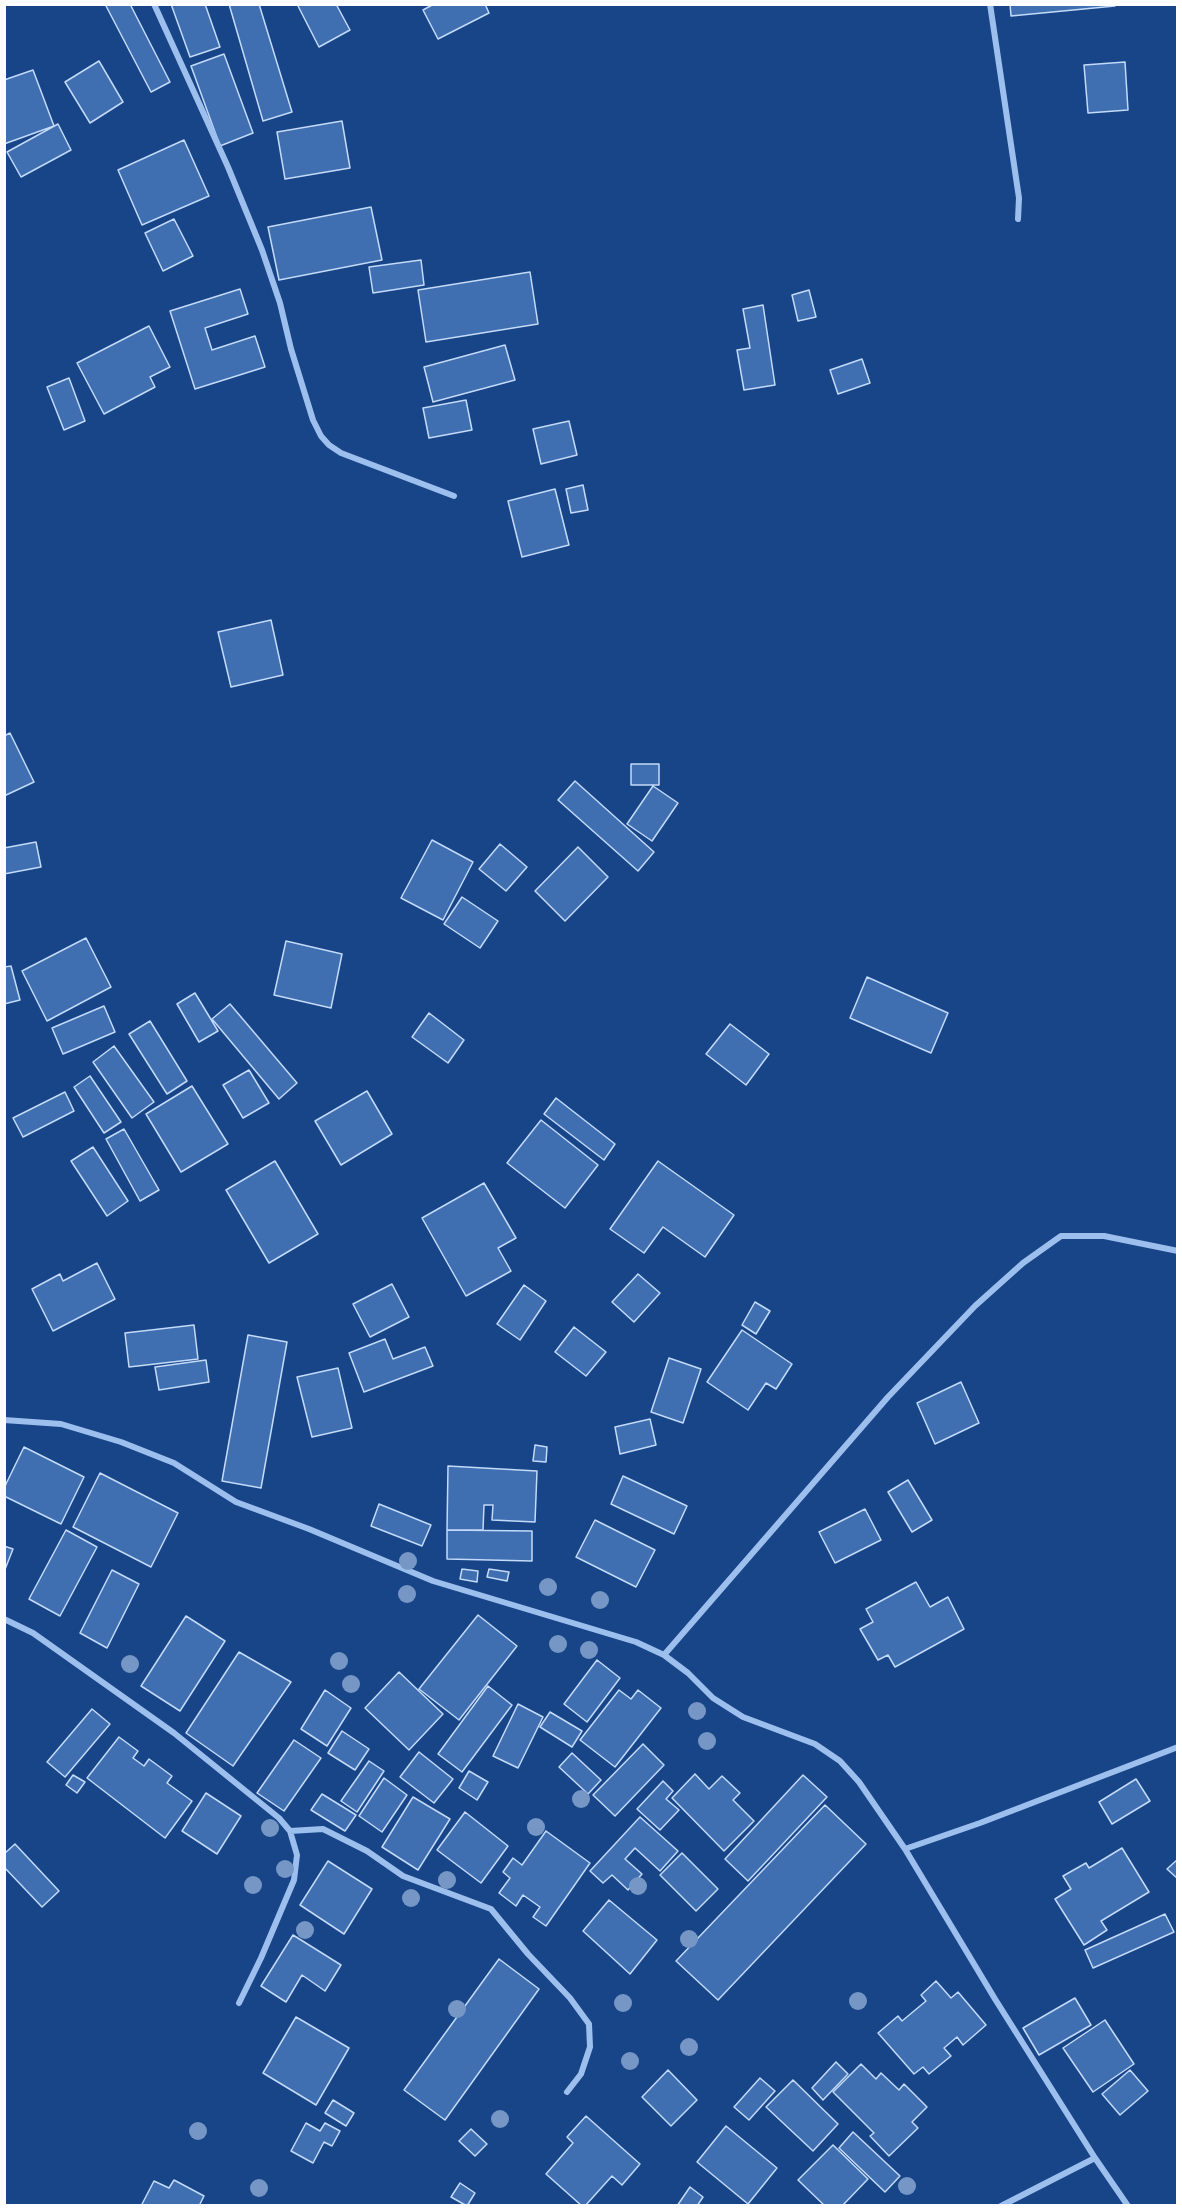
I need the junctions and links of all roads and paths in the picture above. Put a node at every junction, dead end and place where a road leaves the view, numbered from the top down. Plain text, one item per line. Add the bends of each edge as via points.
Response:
1 (154, 4) edge
2 (990, 4) edge
3 (1018, 219) dead end
4 (454, 496) dead end
5 (1178, 1251) edge
6 (4, 1420) edge
7 (4, 1619) edge
8 (664, 1655) junction
9 (1178, 1747) edge
10 (290, 1831) junction
11 (905, 1849) junction
12 (238, 2003) dead end
13 (567, 2092) dead end
14 (1095, 2158) junction
15 (1001, 2205) edge
16 (1128, 2205) edge

1 - 4 street via 262,250 321,436 341,453
2 - 3 street via 1019,198
5 - 8 street via 1104,1236 1061,1236 1023,1263 975,1306 888,1397
6 - 8 street via 61,1424 121,1442 174,1463 236,1502 433,1581 636,1642
7 - 10 street via 33,1633 174,1733
8 - 11 street via 713,1698 743,1717 815,1744 840,1761
9 - 11 street
10 - 12 street via 297,1855 294,1880
10 - 13 street via 323,1829 367,1851 403,1876 491,1909 589,2024 590,2047 581,2074
11 - 14 street
14 - 15 street
14 - 16 street

